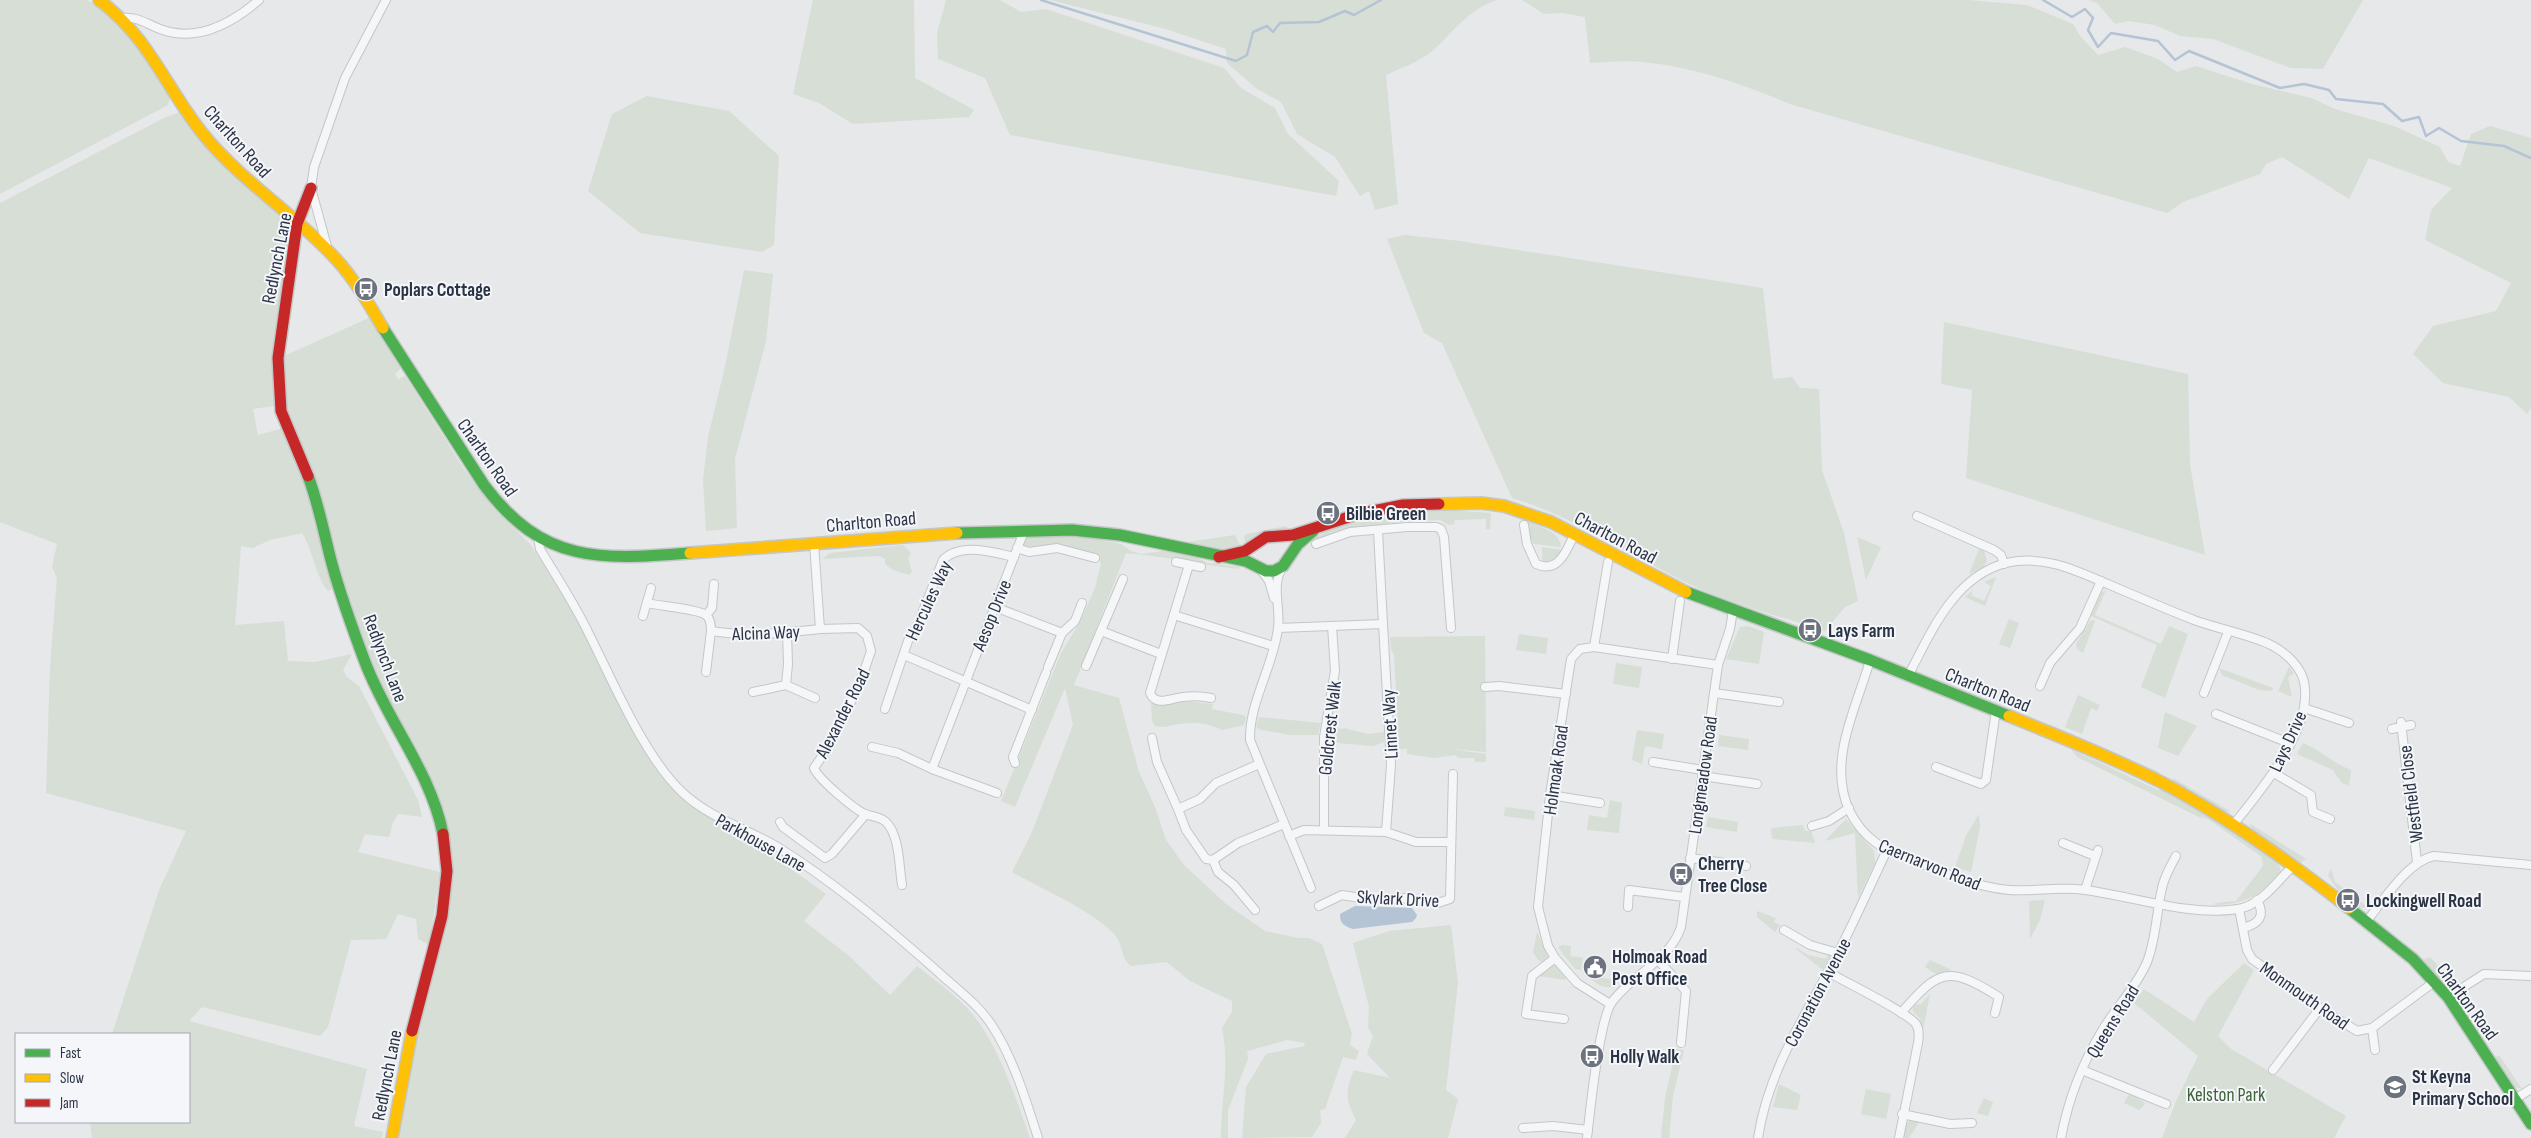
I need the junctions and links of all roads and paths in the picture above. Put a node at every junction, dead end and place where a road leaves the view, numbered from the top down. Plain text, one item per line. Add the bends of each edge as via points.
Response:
1 (99, 0) edge
2 (259, 0) edge
3 (386, 0) edge
4 (123, 18) junction
5 (153, 26) junction
6 (137, 34) junction
7 (311, 188) junction
8 (297, 224) junction
9 (328, 251) junction
10 (1916, 516) dead end
11 (1524, 525) dead end
12 (1319, 527) junction
13 (1024, 531) junction
14 (1378, 531) junction
15 (1574, 535) junction
16 (538, 537) junction
17 (1273, 537) junction
18 (814, 543) junction
19 (1256, 544) junction
20 (1316, 544) dead end
21 (1017, 548) junction
22 (1219, 556) junction
23 (1014, 557) junction
24 (1095, 558) dead end
25 (1176, 562) dead end
26 (1285, 562) junction
27 (1608, 562) dead end
28 (2004, 564) junction
29 (1189, 565) junction
30 (1201, 567) dead end
31 (1259, 568) junction
32 (1123, 579) dead end
33 (2101, 581) junction
34 (714, 584) dead end
35 (651, 588) dead end
36 (1680, 601) dead end
37 (647, 603) junction
38 (1082, 603) dead end
39 (995, 607) junction
40 (1277, 607) junction
41 (1733, 610) junction
42 (706, 615) junction
43 (1174, 615) junction
44 (643, 616) dead end
45 (1383, 624) junction
46 (1332, 626) junction
47 (1278, 628) junction
48 (1450, 628) dead end
49 (820, 629) junction
50 (1102, 631) junction
51 (711, 632) junction
52 (787, 632) junction
53 (2228, 632) junction
54 (1062, 634) junction
55 (1273, 646) junction
56 (1594, 647) junction
57 (1161, 654) junction
58 (904, 655) junction
59 (1672, 658) junction
60 (1870, 660) junction
61 (1718, 665) junction
62 (1086, 666) dead end
63 (706, 672) dead end
64 (1908, 676) junction
65 (964, 682) junction
66 (786, 685) junction
67 (2040, 686) dead end
68 (1485, 687) dead end
69 (753, 692) dead end
70 (1714, 693) junction
71 (1566, 694) junction
72 (2204, 694) dead end
73 (815, 698) dead end
74 (1211, 698) dead end
75 (1779, 702) dead end
76 (2304, 708) junction
77 (885, 709) dead end
78 (1032, 710) junction
79 (1996, 710) junction
80 (2216, 714) dead end
81 (2348, 723) dead end
82 (2401, 725) junction
83 (2411, 725) dead end
84 (2392, 729) dead end
85 (1152, 738) dead end
86 (2289, 743) junction
87 (872, 747) dead end
88 (1653, 762) dead end
89 (1015, 763) dead end
90 (1259, 764) junction
91 (1936, 767) dead end
92 (932, 769) junction
93 (1703, 773) junction
94 (2274, 773) junction
95 (1453, 774) dead end
96 (1757, 784) dead end
97 (997, 793) dead end
98 (1550, 795) junction
99 (1600, 803) dead end
100 (1178, 808) junction
101 (1849, 808) junction
102 (866, 814) junction
103 (2330, 819) dead end
104 (780, 822) dead end
105 (1284, 824) junction
106 (2234, 824) junction
107 (1812, 826) dead end
108 (1324, 830) junction
109 (1386, 832) junction
110 (1289, 836) junction
111 (1451, 842) junction
112 (2063, 843) dead end
113 (1887, 850) junction
114 (2176, 856) dead end
115 (1690, 858) junction
116 (1213, 860) junction
117 (2417, 862) junction
118 (2294, 865) junction
119 (2531, 865) edge
120 (1746, 866) dead end
121 (902, 885) dead end
122 (1311, 888) dead end
123 (2085, 890) junction
124 (1684, 897) junction
125 (2257, 900) junction
126 (2159, 904) junction
127 (1320, 906) dead end
128 (1628, 906) dead end
129 (2239, 909) junction
130 (1255, 910) dead end
131 (2366, 922) junction
132 (2243, 928) junction
133 (1784, 930) dead end
134 (1838, 953) junction
135 (1555, 958) junction
136 (1658, 960) junction
137 (1828, 972) junction
138 (2531, 976) edge
139 (2434, 982) junction
140 (2448, 997) junction
141 (1610, 1004) junction
142 (2320, 1008) junction
143 (1901, 1013) junction
144 (1995, 1013) dead end
145 (1564, 1019) dead end
146 (2372, 1028) junction
147 (1681, 1043) dead end
148 (2375, 1050) dead end
149 (2082, 1070) junction
150 (2273, 1070) dead end
151 (2531, 1089) edge
152 (2514, 1099) junction
153 (2166, 1104) dead end
154 (1902, 1114) junction
155 (1972, 1123) dead end
156 (2531, 1124) edge
157 (1523, 1128) dead end
158 (1587, 1134) edge
159 (392, 1138) edge
160 (1038, 1138) edge
161 (1758, 1138) edge
162 (1899, 1138) edge
163 (2061, 1138) edge

1 - 4 street, Charlton Road
2 - 5 street via 236,19 200,33 176,34
3 - 7 street via 345,78 314,167
4 - 5 street via 130,17
4 - 6 street, Charlton Road
5 - 6 street
6 - 8 street, Charlton Road via 203,133 242,176
7 - 8 street, Redlynch Lane
7 - 9 street
8 - 9 street, Charlton Road
8 - 159 street, Redlynch Lane via 282,320 278,368 281,411 318,502 332,564 365,663 438,812 447,871 442,916 414,1020
9 - 16 street, Charlton Road via 354,281 480,482 503,510
10 - 28 street via 1994,550 2001,555
11 - 15 street via 1529,550 1536,564 1551,568
12 - 15 street, Charlton Road via 1358,514 1403,505 1482,503 1527,512
12 - 17 street, Charlton Road
12 - 26 street, Charlton Road via 1304,538
13 - 18 street, Charlton Road
13 - 21 street, Aesop Drive
13 - 22 street, Charlton Road via 1072,530 1120,535
14 - 20 street via 1350,532
14 - 45 street, Linnet Way
14 - 48 street via 1436,527 1444,532
15 - 41 street, Charlton Road via 1661,581
16 - 18 street, Charlton Road via 593,557 667,556
16 - 160 street, Parkhouse Lane via 540,549 587,628 623,702 660,767 682,792 708,813 775,846 817,874 902,940 976,1006 991,1025 1016,1075
17 - 19 street, Charlton Road
17 - 26 street via 1286,547
18 - 49 street
19 - 22 street, Charlton Road via 1236,554
19 - 31 street via 1253,556
21 - 23 street, Aesop Drive
21 - 24 street via 1029,552 1057,548
22 - 31 street, Charlton Road via 1246,561
23 - 39 street, Aesop Drive
23 - 58 street, Hercules Way via 968,550 955,551 947,556
25 - 29 street
26 - 31 street, Charlton Road via 1274,571
26 - 40 street via 1277,580
27 - 56 street
28 - 33 street, Lays Drive via 2021,560 2046,562 2069,567
28 - 64 street, Lays Drive via 1982,573 1964,586 1936,622
29 - 30 street
29 - 43 street
31 - 40 street via 1269,581
32 - 50 street
33 - 53 street, Lays Drive
33 - 67 street via 2080,628 2050,664
34 - 42 street via 712,608
35 - 37 street
36 - 59 street
37 - 42 street, Alcina Way
37 - 44 street
38 - 54 street via 1075,621
39 - 54 street
39 - 65 street, Aesop Drive
40 - 47 street
41 - 60 street, Charlton Road
41 - 61 street, Longmeadow Road
42 - 51 street, Alcina Way
43 - 55 street
43 - 57 street
45 - 46 street
45 - 109 street, Linnet Way via 1391,747
46 - 47 street
46 - 108 street, Goldcrest Walk via 1335,671 1324,737
47 - 55 street
49 - 52 street, Alcina Way
49 - 102 street, Alexander Road via 858,628 870,642 871,651 859,686 814,768 833,789
50 - 57 street
50 - 62 street
51 - 52 street, Alcina Way via 740,635
51 - 63 street, Alcina Way
52 - 66 street
53 - 72 street via 2214,679
53 - 76 street, Lays Drive via 2272,645 2288,656 2304,681
54 - 78 street
55 - 90 street via 1250,729 1250,740
56 - 59 street
56 - 71 street, Holmoak Road via 1580,649 1571,659
57 - 74 street via 1150,696 1161,701 1184,696
58 - 65 street
58 - 77 street, Hercules Way
59 - 61 street
60 - 64 street, Charlton Road
60 - 101 street, Caernarvon Road via 1845,739 1841,768
61 - 70 street, Longmeadow Road
64 - 79 street, Charlton Road
65 - 78 street
65 - 92 street, Aesop Drive
66 - 69 street
66 - 73 street
68 - 71 street
70 - 75 street
70 - 93 street, Longmeadow Road
71 - 98 street, Holmoak Road
76 - 81 street
76 - 86 street, Lays Drive
78 - 89 street via 1013,757
79 - 91 street via 1986,780 1982,784
79 - 106 street, Charlton Road via 2145,775
80 - 86 street
82 - 83 street, Westfield Close
82 - 84 street, Westfield Close
82 - 117 street, Westfield Close
85 - 100 street via 1157,762
86 - 94 street, Lays Drive
87 - 92 street via 898,753
88 - 93 street
90 - 100 street via 1216,783 1200,799
90 - 105 street
92 - 97 street
93 - 96 street
93 - 115 street, Longmeadow Road
94 - 103 street via 2311,795 2313,812
94 - 106 street, Lays Drive
95 - 111 street, Skylark Drive
98 - 99 street
98 - 135 street, Holmoak Road via 1538,907 1548,946
100 - 116 street via 1186,830 1206,860
101 - 107 street via 1829,821
101 - 113 street, Caernarvon Road via 1866,835
102 - 104 street via 825,858
102 - 121 street, Alexander Road via 887,822 893,833
105 - 110 street
105 - 116 street via 1238,844
106 - 118 street, Charlton Road
108 - 109 street
108 - 110 street via 1304,830
109 - 111 street via 1412,841
110 - 122 street
111 - 127 street, Skylark Drive via 1449,881 1452,895 1444,902 1405,898 1372,900 1342,895
112 - 123 street via 2097,853
113 - 123 street, Caernarvon Road via 1989,888
113 - 134 street, Coronation Avenue
114 - 126 street, Queens Road via 2164,882
115 - 120 street
115 - 124 street, Longmeadow Road
116 - 130 street via 1218,872
117 - 119 street via 2434,856
117 - 131 street
118 - 125 street
118 - 131 street, Charlton Road
123 - 126 street, Caernarvon Road
124 - 128 street via 1629,890
124 - 136 street, Longmeadow Road via 1678,936
125 - 129 street
125 - 132 street via 2262,910 2261,918
126 - 129 street, Caernarvon Road via 2210,910
126 - 149 street, Queens Road via 2153,941 2144,968 2103,1029
129 - 132 street, Monmouth Road
131 - 139 street, Charlton Road via 2413,959
132 - 142 street, Monmouth Road via 2252,958
133 - 134 street via 1810,945
134 - 137 street, Coronation Avenue
135 - 141 street, Holmoak Road via 1577,982
135 - 145 street via 1532,976 1526,1014
136 - 141 street, Longmeadow Road
136 - 147 street via 1686,992
137 - 143 street
137 - 161 street, Coronation Avenue via 1773,1079
138 - 140 street via 2484,974
139 - 140 street, Charlton Road
139 - 146 street, Monmouth Road
140 - 152 street, Charlton Road
141 - 158 street via 1602,1030
142 - 146 street, Monmouth Road via 2357,1031
142 - 150 street
143 - 144 street via 1935,979 1951,976 1976,982 1999,997
143 - 154 street via 1916,1024 1920,1034
146 - 148 street
149 - 153 street
149 - 163 street, Queens Road via 2066,1112
151 - 152 street
152 - 156 street, Charlton Road
154 - 155 street via 1950,1124
154 - 162 street
157 - 158 street via 1553,1126

